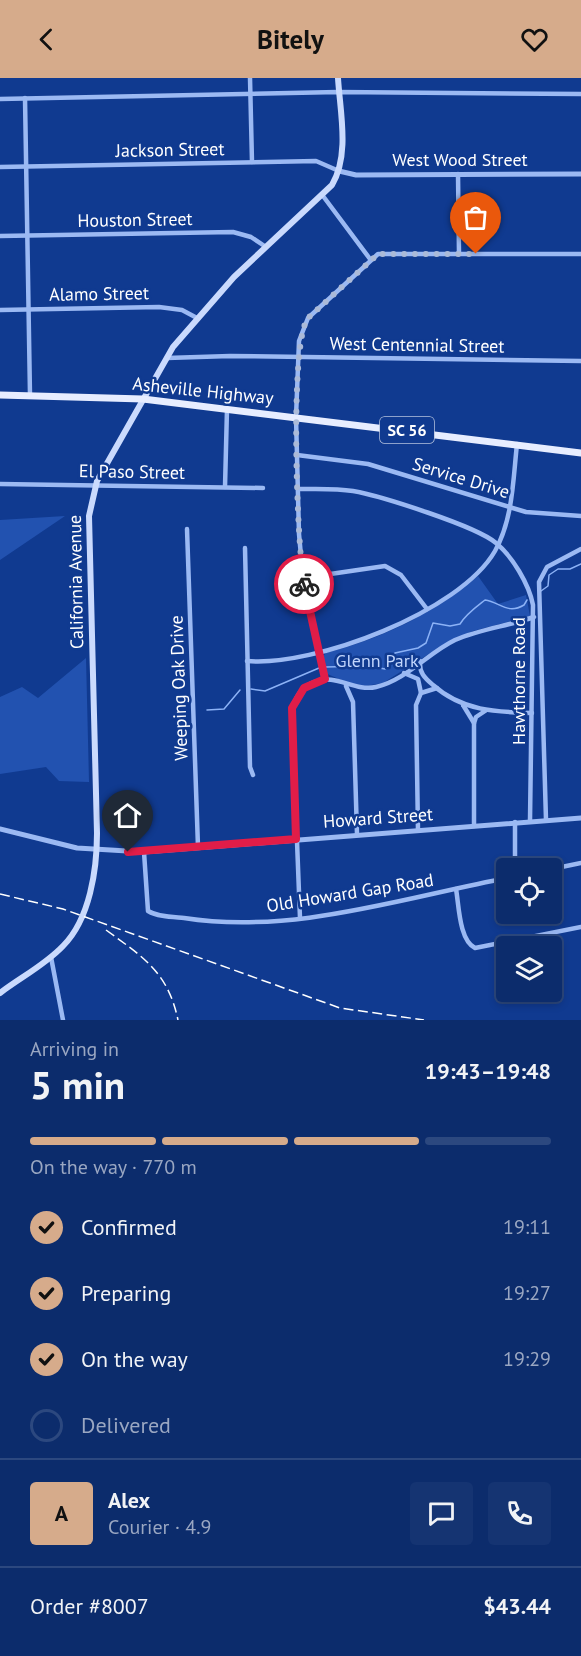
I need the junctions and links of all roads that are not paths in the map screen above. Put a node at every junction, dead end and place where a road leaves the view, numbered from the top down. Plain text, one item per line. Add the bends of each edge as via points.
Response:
1 (250, 78) edge
2 (338, 78) edge
3 (338, 92) junction
4 (250, 94) junction
5 (581, 94) edge
6 (25, 98) junction
7 (0, 99) edge
8 (252, 162) junction
9 (0, 167) edge
10 (26, 167) junction
11 (339, 171) junction
12 (458, 174) junction
13 (581, 174) edge
14 (323, 196) junction
15 (0, 236) edge
16 (27, 236) junction
17 (266, 248) junction
18 (459, 254) junction
19 (581, 254) edge
20 (370, 259) junction
21 (29, 309) junction
22 (0, 310) edge
23 (196, 318) junction
24 (174, 345) junction
25 (180, 357) junction
26 (299, 357) junction
27 (165, 358) junction
28 (581, 361) edge
29 (0, 395) edge
30 (30, 395) junction
31 (142, 399) junction
32 (227, 409) junction
33 (296, 417) junction
34 (517, 444) junction
35 (581, 453) edge
36 (297, 455) junction
37 (0, 484) edge
38 (96, 484) junction
39 (225, 487) junction
40 (263, 488) dead end
41 (298, 489) junction
42 (510, 507) junction
43 (581, 516) edge
44 (187, 529) dead end
45 (498, 545) junction
46 (245, 548) dead end
47 (581, 549) edge
48 (303, 579) junction
49 (427, 609) junction
50 (534, 617) junction
51 (319, 651) junction
52 (247, 661) junction
53 (420, 661) junction
54 (404, 673) junction
55 (325, 679) junction
56 (346, 685) junction
57 (363, 688) junction
58 (437, 688) junction
59 (421, 693) junction
60 (353, 700) junction
61 (462, 704) junction
62 (485, 711) junction
63 (532, 713) junction
64 (474, 723) junction
65 (253, 775) dead end
66 (581, 818) edge
67 (546, 820) junction
68 (530, 821) junction
69 (515, 822) junction
70 (474, 825) junction
71 (0, 829) edge
72 (418, 830) junction
73 (357, 834) junction
74 (296, 839) junction
75 (198, 847) junction
76 (97, 850) junction
77 (144, 852) junction
78 (515, 858) edge
79 (581, 863) edge
80 (562, 867) edge
81 (496, 880) edge
82 (456, 889) junction
83 (300, 918) junction
84 (581, 927) edge
85 (51, 957) junction
86 (0, 993) edge
87 (63, 1020) edge

1 - 4 street
2 - 3 main road, California Avenue
3 - 4 street
3 - 5 street
3 - 11 main road, California Avenue via 342,154
4 - 6 street
4 - 8 street
6 - 7 street
6 - 10 street
8 - 10 street, Jackson Street
8 - 11 street, Jackson Street via 316,161
9 - 10 street, Jackson Street
10 - 16 street
11 - 12 street, West Wood Street via 356,175
11 - 14 main road, California Avenue
12 - 13 street, West Wood Street
12 - 18 street
14 - 17 main road, California Avenue
14 - 20 street
15 - 16 street, Houston Street
16 - 17 street, Houston Street via 233,232 251,237
16 - 21 street
17 - 23 main road, California Avenue
18 - 19 street
18 - 20 street via 383,253
20 - 26 street via 305,322
21 - 22 street, Alamo Street
21 - 23 street, Alamo Street via 159,307 182,310
21 - 30 street
23 - 24 main road, California Avenue
24 - 25 street
24 - 27 main road, California Avenue
25 - 26 street, West Centennial Street
25 - 27 street, West Centennial Street
26 - 28 street, West Centennial Street
26 - 33 street
27 - 31 main road, California Avenue
29 - 30 main road, Asheville Highway / SC 56
30 - 31 main road, Asheville Highway / SC 56
31 - 32 main road, Asheville Highway / SC 56
31 - 38 main road, California Avenue
32 - 33 main road, Asheville Highway / SC 56
32 - 39 street
33 - 34 main road, Asheville Highway / SC 56
33 - 36 street
34 - 35 main road, Asheville Highway / SC 56
34 - 42 street
36 - 41 street
36 - 42 street, Service Drive via 368,464
37 - 38 street, El Paso Street
38 - 39 street, El Paso Street
38 - 76 main road, California Avenue via 89,516
39 - 40 street, El Paso Street
41 - 45 street, Hawthorne Road via 368,495 470,529
41 - 48 street
42 - 43 street, Service Drive via 541,514
42 - 45 street
44 - 75 street, Weeping Oak Drive
45 - 49 street via 475,577
45 - 50 street, Hawthorne Road via 529,591
46 - 52 street
47 - 67 street via 547,567 539,582
48 - 49 street via 385,566 401,574
48 - 51 street
49 - 51 street via 373,636
50 - 53 street via 464,636
50 - 63 street, Hawthorne Road
51 - 52 street via 265,663
51 - 55 street
52 - 65 street
53 - 54 street
53 - 58 street via 422,674
54 - 57 street via 383,685
54 - 59 street via 418,680
55 - 56 street
55 - 74 street via 304,688 292,708
56 - 57 street
56 - 60 street
57 - 60 street
58 - 59 street
58 - 61 street
59 - 72 street via 416,705
60 - 73 street
61 - 62 street
61 - 64 street
62 - 63 street
62 - 64 street
63 - 68 street, Hawthorne Road
64 - 70 street
66 - 67 street, Howard Street
67 - 68 street, Howard Street
68 - 69 street, Howard Street
69 - 70 street, Howard Street
69 - 78 street
70 - 72 street, Howard Street
71 - 76 street, Howard Street
72 - 73 street, Howard Street
73 - 74 street, Howard Street
74 - 75 street, Howard Street
74 - 83 street
75 - 77 street, Howard Street
76 - 77 street, Howard Street
76 - 85 main road, California Avenue via 93,878 76,928
77 - 83 street, Old Howard Gap Road via 147,908 151,913 230,922
79 - 80 street
81 - 82 street, Old Howard Gap Road
82 - 83 street, Old Howard Gap Road
82 - 84 street via 466,936 474,948
85 - 86 main road, California Avenue
85 - 87 street

